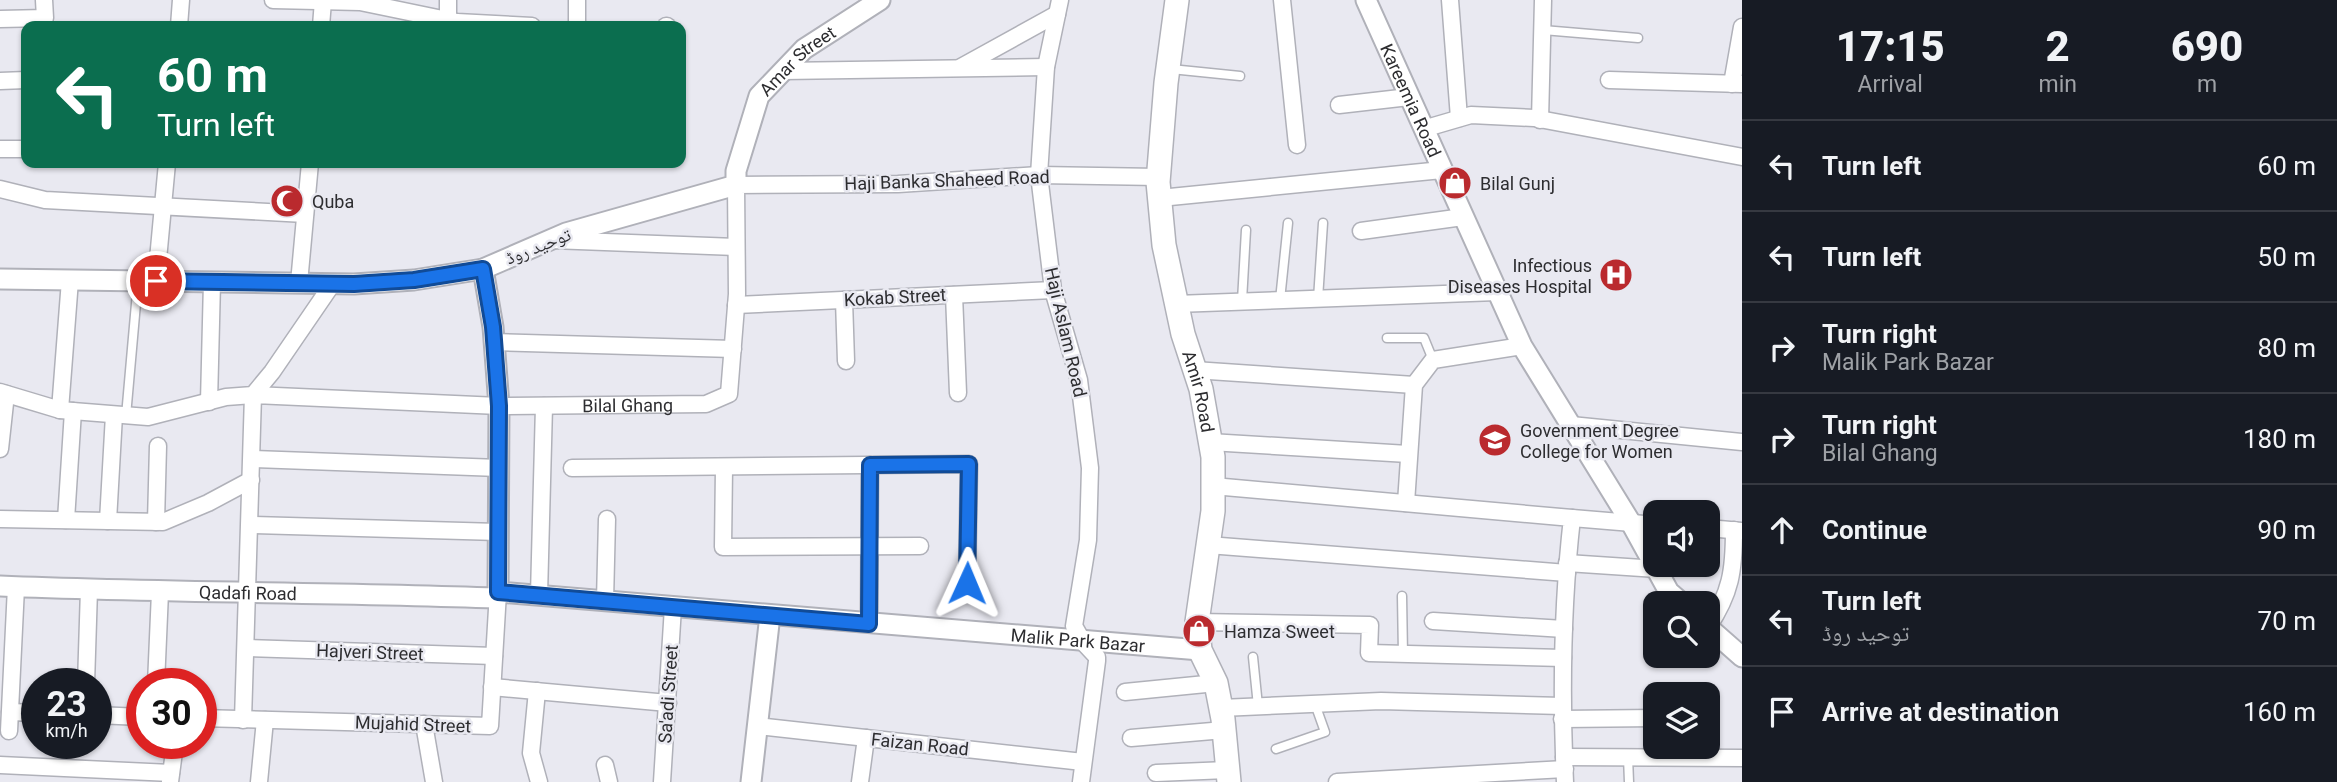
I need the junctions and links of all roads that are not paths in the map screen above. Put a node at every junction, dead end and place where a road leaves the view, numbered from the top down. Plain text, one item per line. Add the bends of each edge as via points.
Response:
1 (44, 0) edge
2 (181, 0) edge
3 (273, 0) edge
4 (448, 0) edge
5 (578, 0) edge
6 (880, 0) edge
7 (1177, 0) edge
8 (1282, 0) edge
9 (1366, 0) edge
10 (1450, 0) edge
11 (1544, 0) edge
12 (323, 1) edge
13 (1058, 7) edge
14 (0, 19) edge
15 (448, 20) junction
16 (179, 21) edge
17 (321, 21) edge
18 (462, 21) edge
19 (577, 21) edge
20 (1742, 27) edge
21 (1542, 30) junction
22 (1638, 38) dead end
23 (1046, 67) junction
24 (959, 69) junction
25 (1168, 69) junction
26 (783, 71) junction
27 (1240, 76) dead end
28 (21, 80) edge
29 (1609, 80) dead end
30 (0, 81) edge
31 (1737, 84) edge
32 (1409, 96) junction
33 (1339, 105) dead end
34 (1460, 118) junction
35 (1540, 120) junction
36 (1423, 129) junction
37 (1297, 145) dead end
38 (0, 149) edge
39 (21, 149) edge
40 (1742, 157) edge
41 (167, 168) edge
42 (310, 168) edge
43 (1442, 170) junction
44 (1039, 175) junction
45 (736, 185) junction
46 (1159, 188) junction
47 (0, 189) edge
48 (163, 207) junction
49 (305, 214) junction
50 (1463, 217) junction
51 (1288, 223) dead end
52 (1322, 223) dead end
53 (1246, 230) dead end
54 (1361, 231) dead end
55 (550, 240) junction
56 (736, 247) junction
57 (483, 269) junction
58 (70, 280) junction
59 (147, 281) junction
60 (1, 282) edge
61 (212, 282) junction
62 (299, 283) junction
63 (333, 283) junction
64 (1053, 290) junction
65 (1497, 292) junction
66 (954, 295) junction
67 (1318, 299) junction
68 (844, 300) junction
69 (1280, 300) junction
70 (1242, 301) junction
71 (736, 304) junction
72 (1177, 304) junction
73 (1387, 338) dead end
74 (494, 342) junction
75 (1522, 346) junction
76 (733, 349) junction
77 (1433, 360) junction
78 (846, 361) dead end
79 (1194, 370) junction
80 (1414, 385) junction
81 (3, 393) edge
82 (958, 393) dead end
83 (253, 395) junction
84 (208, 402) junction
85 (499, 406) junction
86 (544, 406) junction
87 (66, 411) junction
88 (120, 415) junction
89 (1571, 425) junction
90 (1210, 442) junction
91 (1742, 442) edge
92 (158, 446) dead end
93 (0, 449) edge
94 (1408, 454) junction
95 (252, 459) junction
96 (870, 465) junction
97 (724, 467) junction
98 (499, 468) junction
99 (572, 468) dead end
100 (251, 480) junction
101 (1213, 486) junction
102 (1406, 503) junction
103 (1572, 518) junction
104 (0, 519) edge
105 (607, 519) dead end
106 (66, 520) junction
107 (108, 521) junction
108 (156, 522) junction
109 (1631, 523) junction
110 (1643, 524) edge
111 (251, 525) junction
112 (1720, 529) edge
113 (1738, 530) edge
114 (498, 532) junction
115 (1643, 544) edge
116 (1208, 545) junction
117 (920, 546) dead end
118 (870, 547) junction
119 (1567, 568) junction
120 (1643, 569) edge
121 (967, 583) dead end
122 (8, 587) edge
123 (89, 589) junction
124 (160, 592) junction
125 (248, 592) junction
126 (498, 595) junction
127 (539, 595) junction
128 (1402, 596) dead end
129 (605, 601) junction
130 (673, 607) junction
131 (1720, 607) edge
132 (770, 615) junction
133 (1433, 621) dead end
134 (1197, 622) junction
135 (869, 624) junction
136 (1564, 629) junction
137 (1720, 638) edge
138 (1083, 642) junction
139 (246, 648) junction
140 (1200, 650) junction
141 (1403, 655) junction
142 (494, 656) junction
143 (1253, 657) dead end
144 (1742, 657) edge
145 (1563, 658) junction
146 (87, 668) edge
147 (157, 668) edge
148 (1216, 683) junction
149 (492, 687) junction
150 (537, 691) junction
151 (1125, 692) dead end
152 (668, 703) junction
153 (1315, 704) junction
154 (1258, 706) junction
155 (10, 712) junction
156 (21, 712) edge
157 (1562, 712) junction
158 (1643, 717) edge
159 (217, 719) edge
160 (1222, 719) junction
161 (243, 720) junction
162 (265, 720) junction
163 (424, 724) junction
164 (757, 726) junction
165 (9, 732) dead end
166 (866, 738) junction
167 (1131, 738) dead end
168 (1276, 749) dead end
169 (1628, 757) junction
170 (1742, 758) edge
171 (173, 759) edge
172 (1083, 762) junction
173 (0, 765) edge
174 (605, 765) dead end
175 (1565, 769) edge
176 (1156, 773) dead end
177 (1228, 776) edge
178 (171, 777) edge
179 (1458, 778) edge
180 (259, 782) edge
181 (434, 782) edge
182 (540, 782) edge
183 (609, 782) edge
184 (662, 782) edge
185 (751, 782) edge
186 (860, 782) edge
187 (1082, 782) edge
188 (1337, 782) edge
189 (1629, 782) edge

1 - 14 street via 45,18
2 - 16 street
3 - 12 street
4 - 15 street
5 - 19 street
6 - 26 street, Amar Street via 804,48
7 - 25 main road, Amir Road
8 - 37 street
9 - 32 street, Kareemia Road
10 - 34 street
11 - 21 street
12 - 15 street via 360,2
12 - 17 street
13 - 23 street, Haji Aslam Road
13 - 24 street
15 - 18 street
20 - 31 street
21 - 22 lane
21 - 35 street
23 - 24 street
23 - 44 street, Haji Aslam Road
24 - 26 street
25 - 27 lane
25 - 46 main road, Amir Road
26 - 45 street, Amar Street via 760,96 736,171
28 - 30 street
29 - 31 street
32 - 33 street
32 - 36 street, Kareemia Road
34 - 35 street
34 - 36 street
35 - 40 street
36 - 43 street, Kareemia Road
38 - 39 street
41 - 48 street
42 - 49 street
43 - 46 street, Haji Banka Shaheed Road
43 - 50 street, Kareemia Road
44 - 45 street, Haji Banka Shaheed Road via 898,184
44 - 46 street, Haji Banka Shaheed Road
44 - 64 street, Haji Aslam Road
45 - 55 street, توحید روڈ
45 - 56 street, Bilal Ghang
46 - 72 main road, Amir Road via 1164,244
47 - 48 street via 45,200
48 - 49 street
48 - 59 street
49 - 62 street
50 - 54 street
50 - 65 street, Kareemia Road
51 - 69 lane
52 - 67 lane
53 - 70 lane
55 - 56 street
55 - 57 street, توحید روڈ
56 - 71 street, Bilal Ghang
57 - 63 street, توحید روڈ via 414,280
57 - 74 street
58 - 59 street, توحید روڈ
58 - 60 street, توحید روڈ
58 - 87 street
59 - 61 street, توحید روڈ
59 - 88 lane
61 - 62 street, توحید روڈ
61 - 84 street
62 - 63 street, توحید روڈ
63 - 83 street
64 - 66 street, Kokab Street
64 - 138 street, Haji Aslam Road via 1079,380 1090,468 1088,540 1074,626
65 - 67 street
65 - 75 street, Kareemia Road
66 - 68 street, Kokab Street
66 - 82 street
67 - 69 street
68 - 71 street, Kokab Street
68 - 78 street
69 - 70 street
70 - 72 street
71 - 76 street, Bilal Ghang
72 - 79 main road, Amir Road
73 - 77 lane via 1424,338
74 - 76 street
74 - 85 street
75 - 77 street
75 - 89 street, Kareemia Road
76 - 86 street, Bilal Ghang via 729,394 706,404
77 - 80 street
79 - 80 street
79 - 90 main road, Amir Road
80 - 94 street
81 - 87 street, Bilal Ghang
81 - 93 street
83 - 84 street, Bilal Ghang
83 - 85 street, Bilal Ghang
83 - 95 street
84 - 88 street, Bilal Ghang via 148,417
85 - 86 street, Bilal Ghang
85 - 98 street
86 - 127 street
87 - 88 street, Bilal Ghang
87 - 106 street
88 - 107 street
89 - 91 street
89 - 109 street, Kareemia Road
90 - 94 street
90 - 101 main road, Amir Road
92 - 108 street
94 - 102 street
95 - 98 street
95 - 100 street
96 - 97 street
96 - 118 street
96 - 121 street via 969,464
97 - 99 street
97 - 118 street via 723,547
98 - 114 street
100 - 108 street via 208,503
100 - 111 street
101 - 102 street
101 - 116 main road, Amir Road
102 - 103 street
103 - 109 street
103 - 119 street
104 - 106 street
105 - 129 street
106 - 107 street
107 - 108 street
109 - 110 street
109 - 115 street, Kareemia Road
111 - 114 street
111 - 125 street
112 - 113 street
113 - 131 street via 1730,584
114 - 126 street
116 - 119 street
116 - 134 main road, Amir Road
117 - 118 street
118 - 135 street
119 - 120 street
119 - 136 street
122 - 123 street, Qadafi Road
122 - 155 street
123 - 124 street, Qadafi Road
123 - 146 street
124 - 125 street, Qadafi Road
124 - 147 street
125 - 126 street, Qadafi Road
125 - 139 street
126 - 127 street, Malik Park Bazar
126 - 142 street, Mujahid Street
127 - 129 street, Malik Park Bazar
128 - 141 lane
129 - 130 street, Malik Park Bazar
130 - 132 street, Malik Park Bazar
130 - 152 street, Sa'adi Street
132 - 135 street, Malik Park Bazar
132 - 164 street
133 - 136 street
134 - 140 main road, Amir Road
134 - 141 street via 1370,625 1369,653
135 - 138 street, Malik Park Bazar
136 - 145 street
137 - 144 street
138 - 140 street, Malik Park Bazar
138 - 172 street, Haji Aslam Road via 1097,661
139 - 142 street, Hajveri Street
139 - 161 street
140 - 148 main road, Amir Road
141 - 145 street
142 - 149 street, Mujahid Street
143 - 154 lane
145 - 157 street
148 - 151 street
148 - 160 main road, Amir Road
149 - 150 street
149 - 163 street, Mujahid Street via 490,726
150 - 152 street
150 - 182 street via 531,753
152 - 184 street, Sa'adi Street
153 - 154 street
153 - 157 street via 1381,701
153 - 168 lane via 1325,732
154 - 160 street
155 - 156 street
155 - 165 street
157 - 158 street
157 - 175 street
159 - 161 street, Mujahid Street
160 - 167 street
160 - 177 main road, Amir Road
161 - 162 street, Mujahid Street
162 - 163 street, Mujahid Street
162 - 180 street
163 - 181 street
164 - 166 street, Faizan Road
164 - 185 street
166 - 172 street, Faizan Road
166 - 186 street
169 - 170 street
169 - 175 street
169 - 189 lane
171 - 178 street
172 - 187 street, Haji Aslam Road
173 - 178 street
174 - 183 street
175 - 179 street
176 - 177 street
179 - 188 street

